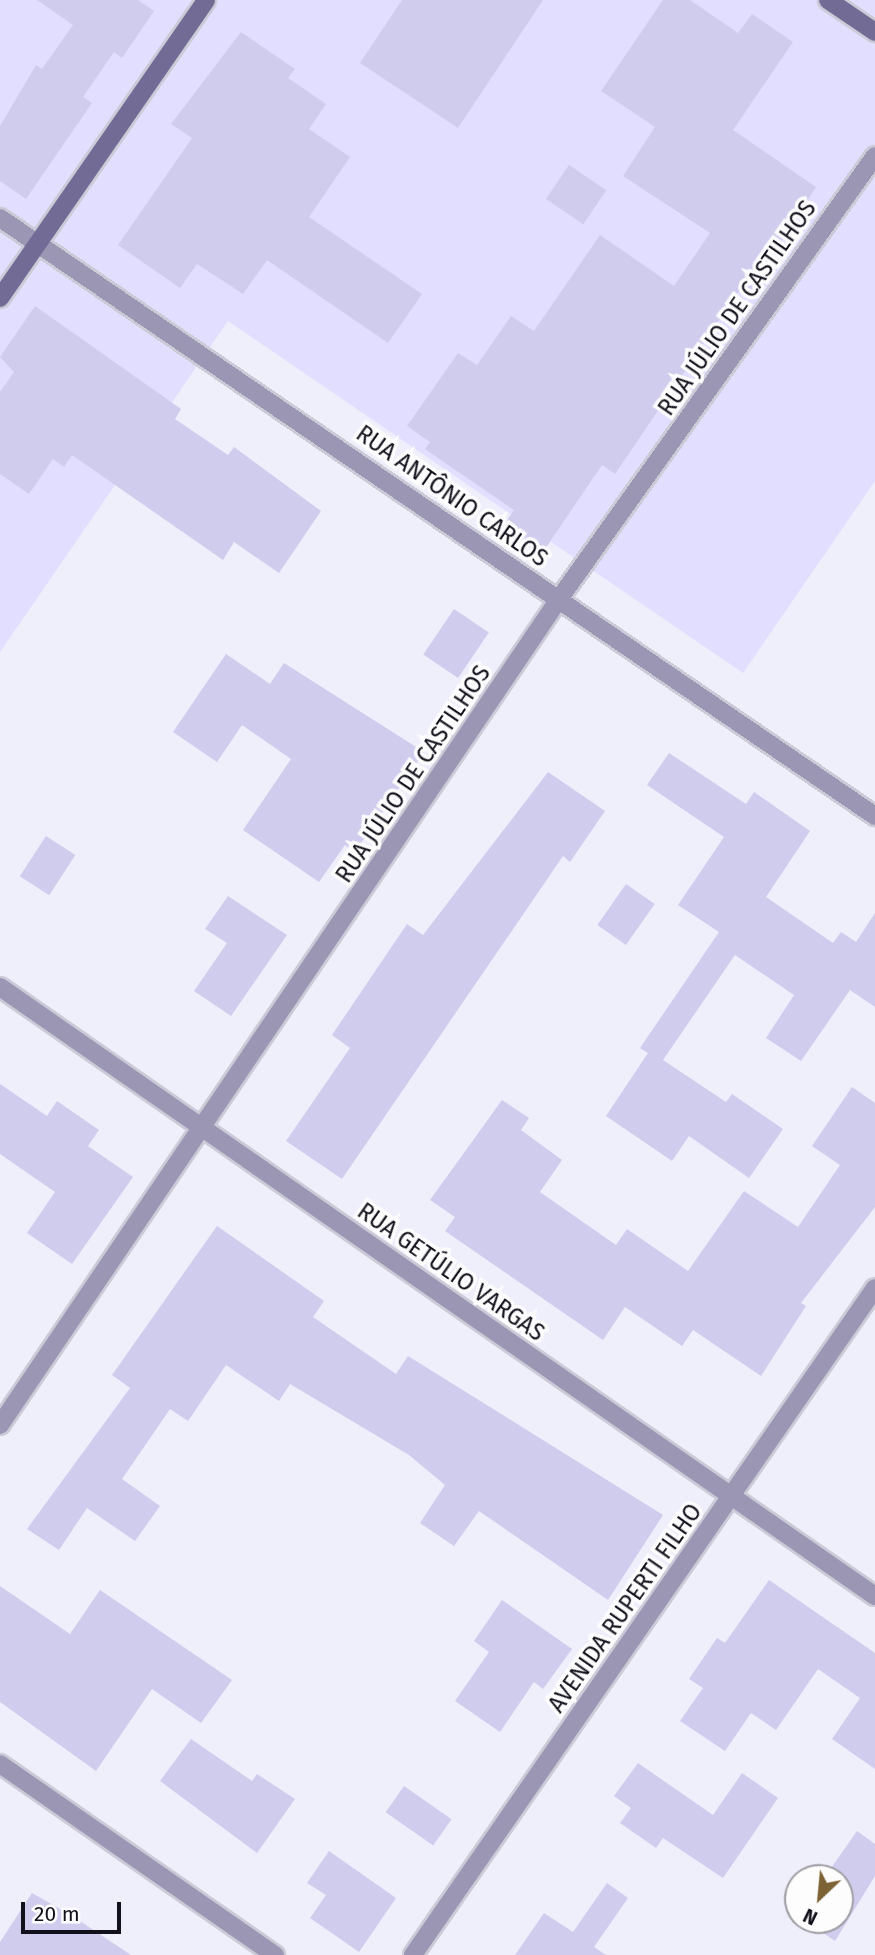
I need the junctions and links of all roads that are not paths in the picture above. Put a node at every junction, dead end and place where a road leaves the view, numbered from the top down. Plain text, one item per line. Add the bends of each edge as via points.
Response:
1 (206, 0) edge
2 (828, 0) edge
3 (875, 33) edge
4 (875, 156) edge
5 (0, 218) edge
6 (37, 243) junction
7 (0, 298) edge
8 (559, 599) junction
9 (875, 816) edge
10 (0, 987) edge
11 (204, 1130) junction
12 (875, 1288) edge
13 (0, 1425) edge
14 (732, 1497) junction
15 (875, 1596) edge
16 (0, 1764) edge
17 (275, 1955) edge
18 (413, 1955) edge

1 - 6 main road
2 - 3 main road
4 - 8 street, RUA JÚLIO DE CASTILHOS
5 - 6 street, RUA ANTÔNIO CARLOS
6 - 7 main road
6 - 8 street, RUA ANTÔNIO CARLOS
8 - 9 street, RUA ANTÔNIO CARLOS
8 - 11 street, RUA JÚLIO DE CASTILHOS
10 - 11 street, RUA GETÚLIO VARGAS
11 - 13 street, RUA JÚLIO DE CASTILHOS
11 - 14 street, RUA GETÚLIO VARGAS
12 - 14 street, AVENIDA RUPERTI FILHO
14 - 15 street, RUA GETÚLIO VARGAS
14 - 18 street, AVENIDA RUPERTI FILHO
16 - 17 street

